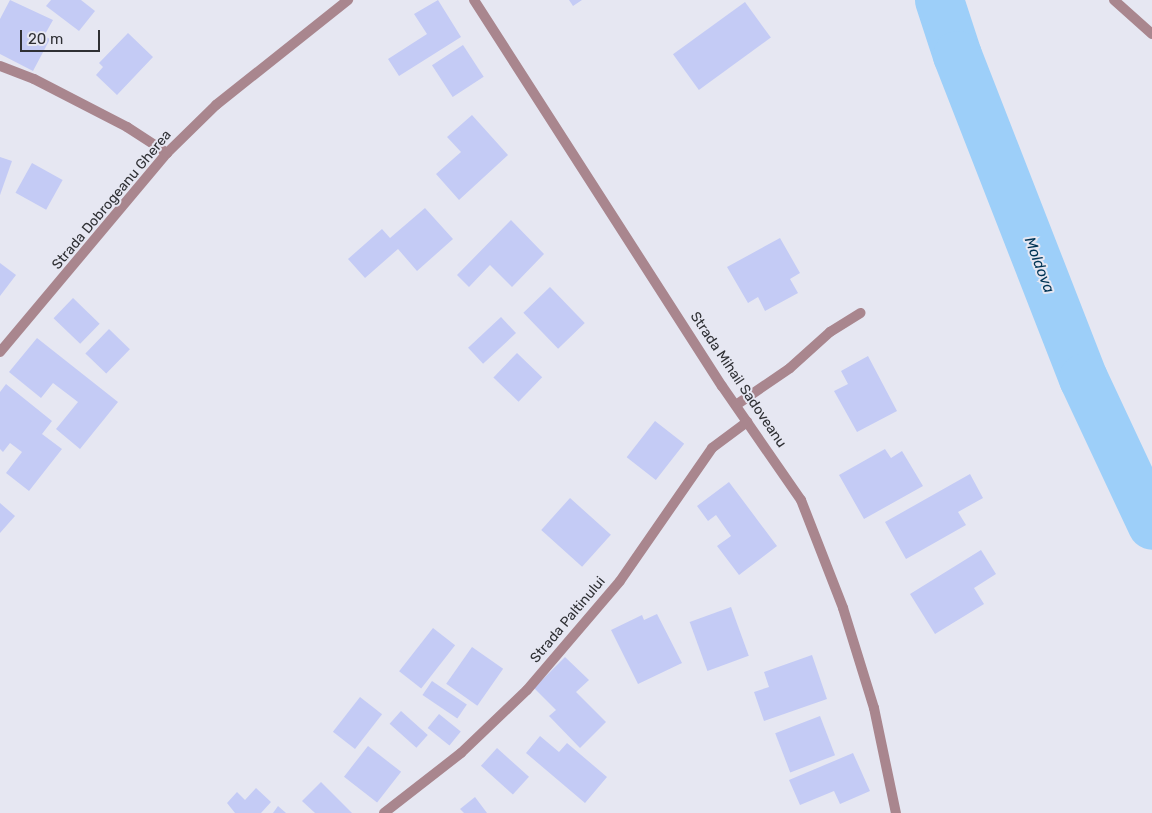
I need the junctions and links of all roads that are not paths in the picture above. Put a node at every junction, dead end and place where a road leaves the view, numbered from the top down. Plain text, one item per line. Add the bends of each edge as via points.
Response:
1 (348, 0) edge
2 (474, 0) edge
3 (1114, 0) edge
4 (1152, 34) edge
5 (0, 66) edge
6 (167, 153) junction
7 (860, 312) dead end
8 (0, 352) edge
9 (736, 405) junction
10 (747, 422) junction
11 (384, 813) edge
12 (896, 813) edge

1 - 6 street, Strada Dobrogeanu Gherea via 216,105
2 - 9 street, Strada Mihail Sadoveanu
3 - 4 street
5 - 6 street via 34,79 127,127
6 - 8 street, Strada Dobrogeanu Gherea
7 - 9 street via 830,332 790,368
9 - 10 street, Strada Mihail Sadoveanu
10 - 11 street, Strada Paltinului via 712,448 620,581 527,690 461,753
10 - 12 street, Strada Mihail Sadoveanu via 801,500 824,556 874,708

